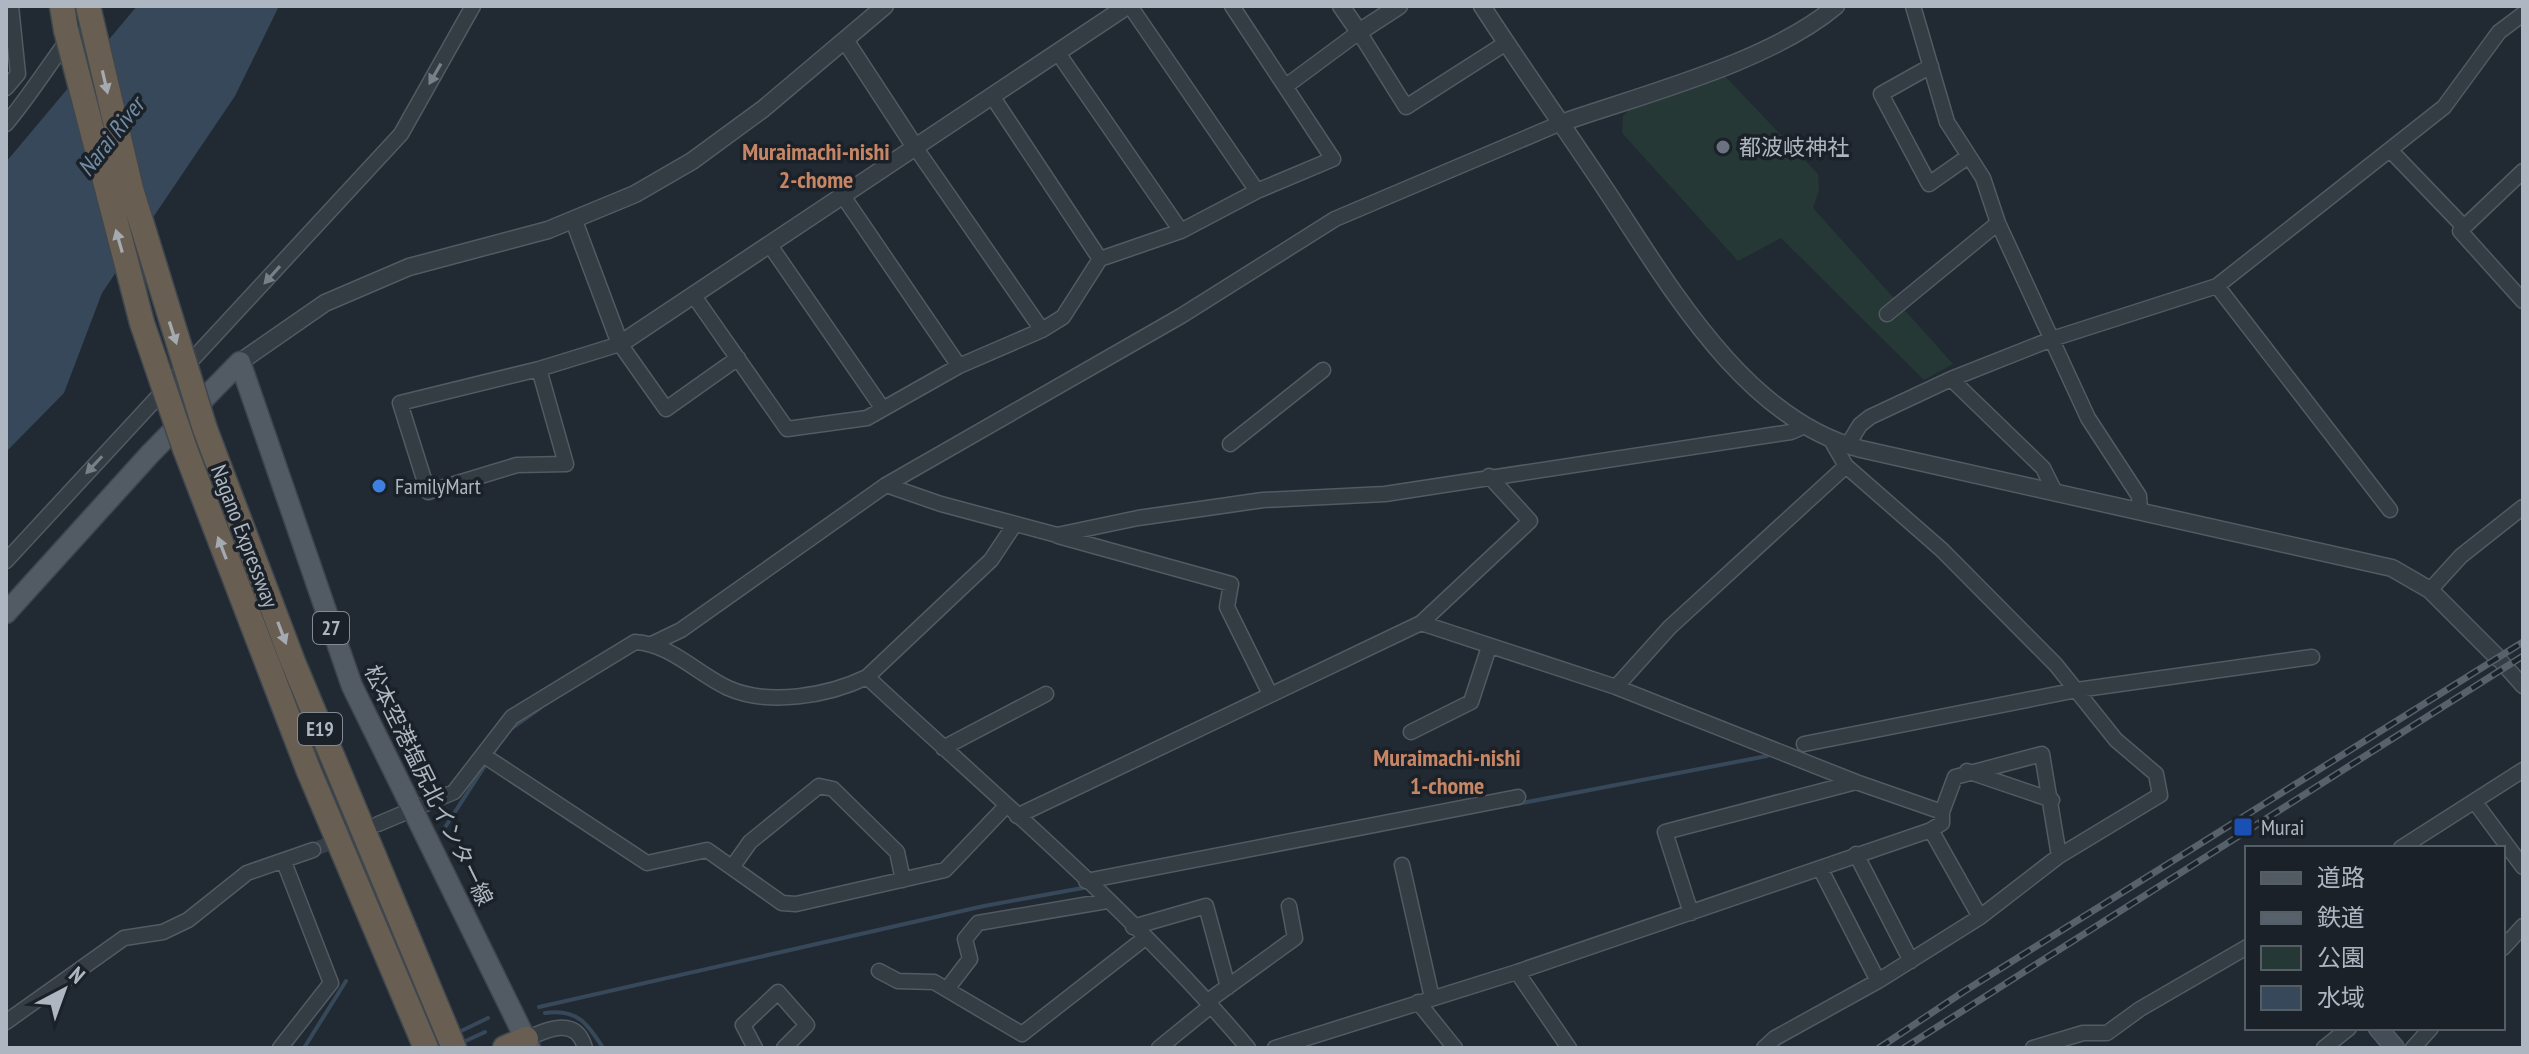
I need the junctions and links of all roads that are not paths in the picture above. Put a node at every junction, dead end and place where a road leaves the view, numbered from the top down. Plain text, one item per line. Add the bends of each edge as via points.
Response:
1 (11, 6) edge
2 (88, 6) edge
3 (94, 6) edge
4 (473, 6) edge
5 (885, 6) edge
6 (1128, 6) edge
7 (1232, 6) edge
8 (1341, 6) edge
9 (1399, 6) edge
10 (1482, 6) edge
11 (1836, 6) edge
12 (1913, 6) edge
13 (2523, 14) edge
14 (64, 18) edge
15 (1359, 32) junction
16 (845, 40) junction
17 (1506, 43) junction
18 (1058, 53) junction
19 (1931, 66) junction
20 (1286, 86) junction
21 (6, 88) edge
22 (992, 96) junction
23 (1561, 123) junction
24 (6, 124) edge
25 (915, 147) junction
26 (2390, 150) junction
27 (1969, 156) junction
28 (2523, 171) edge
29 (1257, 191) junction
30 (843, 196) junction
31 (574, 221) junction
32 (1998, 223) junction
33 (2464, 227) junction
34 (1181, 231) junction
35 (769, 244) junction
36 (1100, 259) junction
37 (2217, 286) junction
38 (694, 296) junction
39 (2523, 301) edge
40 (1887, 314) dead end
41 (1042, 330) junction
42 (2052, 339) junction
43 (620, 344) junction
44 (738, 358) junction
45 (240, 362) junction
46 (959, 366) junction
47 (539, 369) junction
48 (1323, 370) dead end
49 (1951, 379) junction
50 (883, 409) junction
51 (1805, 426) junction
52 (1839, 443) junction
53 (1230, 444) dead end
54 (1846, 466) junction
55 (1489, 476) junction
56 (886, 485) junction
57 (2055, 492) junction
58 (2523, 507) edge
59 (2140, 510) junction
60 (2390, 510) dead end
61 (1015, 524) junction
62 (1057, 535) junction
63 (6, 561) edge
64 (2430, 590) junction
65 (6, 613) edge
66 (1421, 623) junction
67 (654, 643) junction
68 (1489, 647) junction
69 (2312, 657) dead end
70 (2498, 658) joint
71 (867, 677) junction
72 (2523, 686) edge
73 (1616, 687) junction
74 (2077, 690) junction
75 (1046, 694) dead end
76 (1270, 694) junction
77 (1411, 732) dead end
78 (1804, 744) dead end
79 (943, 748) junction
80 (483, 755) junction
81 (2523, 770) edge
82 (1966, 771) junction
83 (1856, 782) junction
84 (1518, 797) dead end
85 (2052, 800) junction
86 (2474, 801) junction
87 (410, 810) junction
88 (1012, 811) junction
89 (1942, 812) junction
90 (378, 824) tunnel mouth
91 (1931, 830) junction
92 (2404, 846) edge
93 (313, 850) tunnel mouth
94 (1856, 854) junction
95 (2059, 856) junction
96 (284, 862) junction
97 (1402, 865) dead end
98 (733, 866) junction
99 (2523, 867) edge
100 (1820, 868) junction
101 (903, 880) junction
102 (1086, 881) junction
103 (1107, 901) junction
104 (1289, 906) dead end
105 (1691, 913) junction
106 (1980, 917) junction
107 (2523, 926) edge
108 (1133, 927) junction
109 (1145, 938) junction
110 (2505, 946) edge
111 (2245, 948) edge
112 (1911, 961) junction
113 (879, 971) dead end
114 (1517, 972) junction
115 (1878, 981) junction
116 (1228, 987) junction
117 (947, 989) junction
118 (1425, 1000) junction
119 (1210, 1003) junction
120 (6, 1022) edge
121 (2346, 1030) edge
122 (2380, 1030) edge
123 (2429, 1030) edge
124 (450, 1032) edge
125 (2107, 1033) junction
126 (416, 1043) edge
127 (520, 1045) edge
128 (280, 1048) edge
129 (468, 1048) edge
130 (585, 1048) edge
131 (755, 1048) edge
132 (784, 1048) edge
133 (1159, 1048) edge
134 (1248, 1048) edge
135 (1275, 1048) edge
136 (1455, 1048) edge
137 (1569, 1048) edge
138 (1764, 1048) edge
139 (2033, 1048) edge
140 (2114, 1048) edge
141 (2324, 1048) edge
142 (2395, 1048) edge
143 (2413, 1048) edge

1 - 21 street via 18,74
2 -> 124 highway, Nagano Expressway / E19, bridge via 131,189 205,429 373,859
3 - 24 street
4 -> 63 street via 401,134
5 - 16 street
6 - 18 street
6 - 29 street
7 - 20 street
8 - 15 street
9 - 15 street
10 - 17 street
11 - 23 street via 1739,60
12 - 19 street
13 - 26 street via 2499,32 2444,107
126 -> 14 highway, Nagano Expressway / E19, bridge via 185,449 142,323
15 - 17 street via 1406,107
15 - 20 street
16 - 25 street
16 - 31 street via 692,161
17 - 23 street
18 - 22 street
18 - 34 street
19 - 27 street via 1947,122
19 - 27 street via 1881,94 1929,184
20 - 29 street via 1333,159
22 - 25 street
22 - 36 street
23 - 51 street via 1698,325 1741,373
23 - 56 street via 1335,219 1181,316
25 - 30 street
25 - 41 street
26 - 33 street
26 - 37 street
27 - 32 street via 1983,178
28 - 33 street
29 - 34 street
30 - 35 street
30 - 46 street
31 - 43 street
31 - 45 street via 409,267 325,303
32 - 40 street
32 - 42 street
33 - 39 street via 2460,231
34 - 36 street
35 - 38 street
35 - 50 street
36 - 41 street via 1063,317
37 - 42 street
37 - 60 street
38 - 43 street
38 - 44 street
41 - 46 street
42 - 49 street
42 - 59 street via 2088,418 2139,496
43 - 44 street via 666,409
43 - 47 street
44 - 50 street via 787,429 867,418
45 - 65 main road
45 - 87 main road, 松本空港塩尻北インター線 / 27 via 348,673
46 - 50 street
47 - 47 street via 400,403 428,492 517,465 566,464
48 - 53 street
49 - 52 street via 1870,417
49 - 57 street via 2043,468
51 - 52 street
51 - 55 street via 1694,449
52 - 54 street
52 - 57 street
54 - 73 street via 1670,627
54 - 74 street via 1942,550
55 - 62 street via 1385,494 1263,500
55 - 66 street via 1530,521
56 - 61 street
56 - 67 street via 681,630
57 - 59 street
58 - 64 street via 2461,556
59 - 64 street via 2368,561
61 - 62 street
61 - 71 street via 991,560
62 - 76 street via 1231,584 1227,607
64 - 70 street
66 - 68 street
66 - 76 street
67 - 71 street via 728,688 758,698 851,685
67 - 80 street via 635,642 512,717
68 - 73 street
68 - 77 street via 1471,702
69 - 74 street
70 - 72 street
71 - 79 street
73 - 83 street
74 - 78 street
74 - 95 street via 2116,740 2156,774 2160,795
75 - 79 street
76 - 88 street
79 - 88 street
80 - 87 street via 454,792
80 - 98 street via 647,863 707,850
81 - 86 street
82 - 85 street
82 - 85 street via 2042,754
82 - 89 street via 1955,777
83 - 89 street
83 - 105 street via 1665,832
84 - 102 street
85 - 95 street
86 - 92 street
86 - 99 street
87 - 90 street
87 - 127 main road, 松本空港塩尻北インター線 / 27
88 - 101 street via 945,870
88 - 102 street
89 - 91 street via 1942,823
91 - 94 street
91 - 106 street
93 - 96 street
94 - 100 street
94 - 112 street
95 - 106 street
96 - 120 street via 247,873 188,920 163,932 124,938
96 - 128 street via 331,983
97 - 118 street
98 - 101 street via 782,903
98 - 101 street via 750,842 819,786 833,789 897,852
100 - 105 street
100 - 115 street
102 - 103 street
103 - 108 street
103 - 117 street via 978,923 965,939 970,959
104 - 116 street via 1295,938
105 - 114 street
106 - 112 street
107 - 110 street
108 - 109 street
108 - 116 street via 1206,906
109 - 117 street via 1022,1034
109 - 119 street
111 - 125 street
112 - 115 street
113 - 117 street via 898,981 934,982
114 - 118 street
114 - 137 street
115 - 138 street
116 - 119 street
118 - 135 street
118 - 136 street
119 - 133 street
119 - 134 street
121 - 141 street
122 - 142 main road
123 - 143 street
124 - 129 highway, Nagano Expressway
125 - 139 street via 2083,1033
125 - 140 street
127 - 130 street via 549,1028 566,1027 579,1034
131 - 132 street via 743,1025 778,992 807,1025

